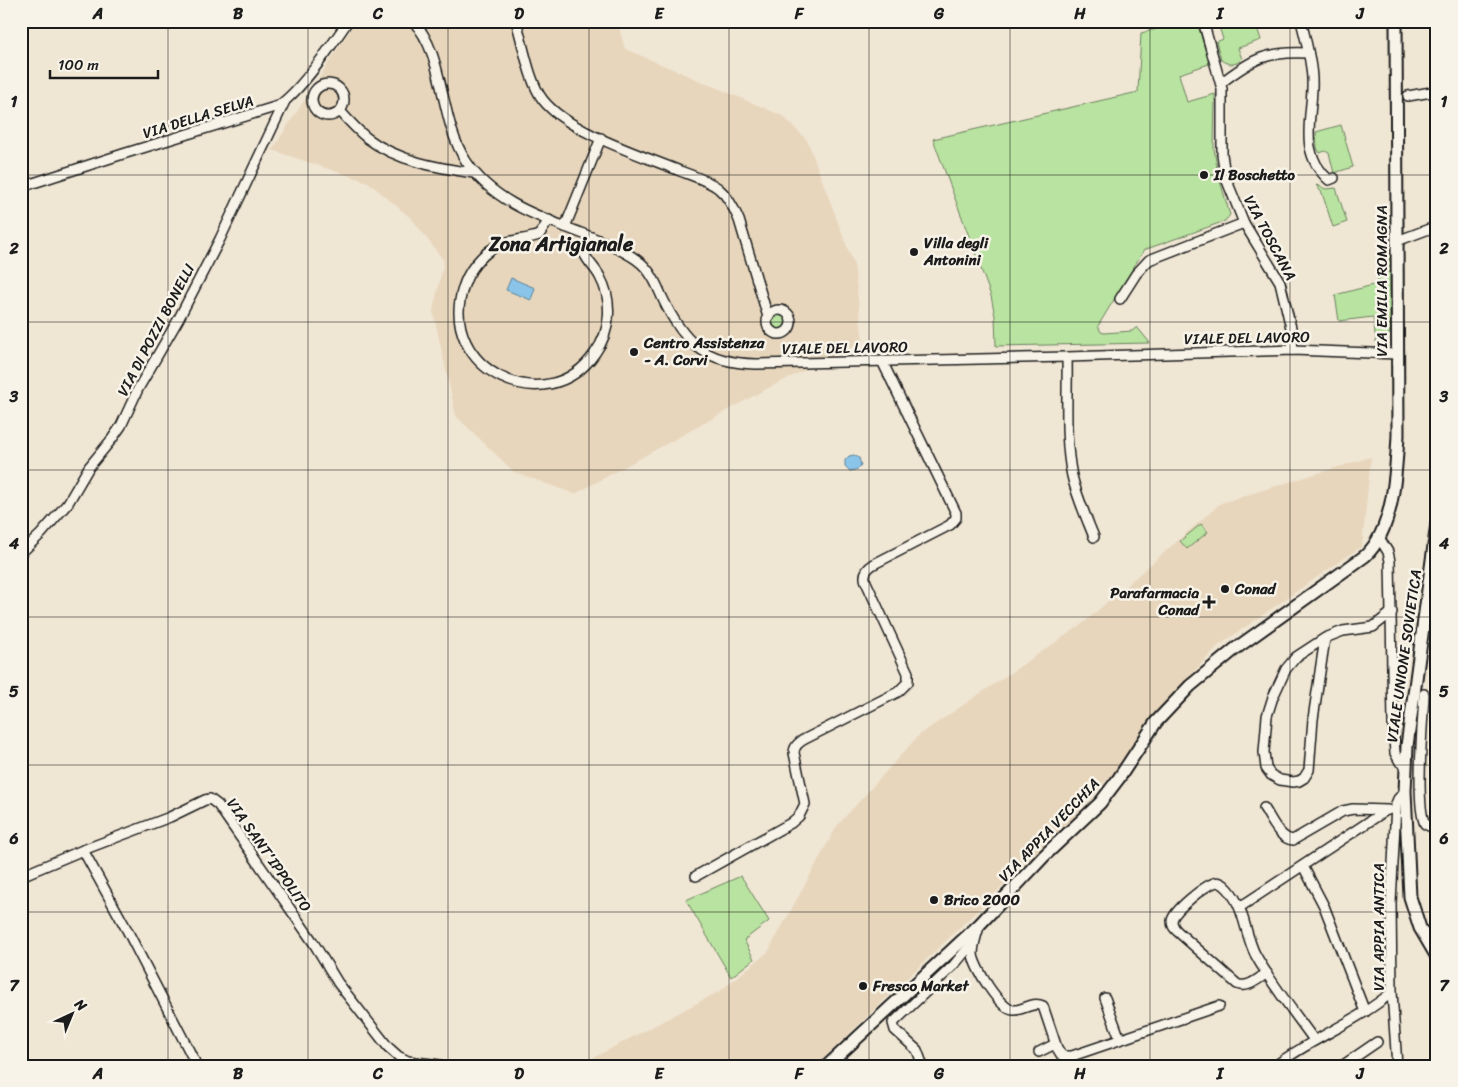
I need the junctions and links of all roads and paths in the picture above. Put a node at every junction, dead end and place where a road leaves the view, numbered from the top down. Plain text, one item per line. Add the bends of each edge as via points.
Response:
1 (348, 21) edge
2 (413, 21) edge
3 (516, 21) edge
4 (1203, 21) edge
5 (1301, 21) edge
6 (1396, 21) edge
7 (1308, 53) junction
8 (1221, 82) junction
9 (1437, 91) edge
10 (1408, 96) dead end
11 (285, 101) junction
12 (340, 111) dead end
13 (601, 138) junction
14 (474, 173) junction
15 (1334, 178) dead end
16 (21, 187) edge
17 (549, 220) junction
18 (1244, 223) junction
19 (1437, 226) edge
20 (565, 227) junction
21 (591, 237) junction
22 (1397, 241) junction
23 (1120, 299) dead end
24 (768, 317) dead end
25 (1293, 350) junction
26 (1397, 354) junction
27 (1067, 357) junction
28 (882, 361) junction
29 (1437, 523) edge
30 (1094, 537) dead end
31 (1380, 539) junction
32 (21, 553) edge
33 (1392, 612) junction
34 (1325, 638) junction
35 (1421, 694) junction
36 (1406, 764) junction
37 (1405, 791) junction
38 (1264, 808) dead end
39 (1395, 810) junction
40 (1385, 811) junction
41 (1437, 830) edge
42 (82, 850) junction
43 (1303, 866) junction
44 (21, 876) edge
45 (696, 876) dead end
46 (1240, 908) junction
47 (980, 924) junction
48 (975, 940) junction
49 (1437, 958) edge
50 (1266, 973) junction
51 (1392, 992) junction
52 (1105, 998) dead end
53 (1219, 1006) dead end
54 (1365, 1012) junction
55 (1120, 1039) junction
56 (1314, 1040) junction
57 (1377, 1042) dead end
58 (1056, 1044) junction
59 (1039, 1052) dead end
60 (440, 1065) edge
61 (197, 1066) edge
62 (827, 1066) edge
63 (923, 1066) edge
64 (1275, 1066) edge
65 (1342, 1066) edge
66 (1397, 1066) edge

1 - 11 street, VIA DELLA SELVA via 301,85
2 - 14 street, VIALE DEL LAVORO via 423,34 435,64 452,133
3 - 13 street via 535,86 542,98 566,121
4 - 8 street, VIA TOSCANA
5 - 7 street
6 - 22 main road, VIA EMILIA ROMAGNA
7 - 8 street via 1283,52 1265,56
7 - 15 street via 1312,81 1308,140 1321,172 1330,180
8 - 18 street, VIA TOSCANA via 1223,165
9 - 10 street
11 - 16 street, VIA DELLA SELVA via 270,110
11 - 32 street, VIA DI POZZI BONELLI via 220,239 119,430 91,464 68,504
12 - 14 street via 361,134 384,149 428,166
13 - 20 street
13 - 24 street via 706,181 722,192 739,220
14 - 17 street, VIALE DEL LAVORO via 506,200
17 - 20 street, VIALE DEL LAVORO
17 - 21 street via 539,235 507,241 490,250 473,267 462,290 459,316 468,345 483,365 505,379 528,385 557,382 589,362 598,348 606,330 608,307 601,280 585,255
18 - 23 street via 1149,260
18 - 25 street, VIA TOSCANA via 1280,282
19 - 22 street
20 - 21 street, VIALE DEL LAVORO
21 - 28 street, VIALE DEL LAVORO via 643,264 682,333 696,348 712,356 746,364
22 - 26 main road, VIA EMILIA ROMAGNA
25 - 26 street, VIALE DEL LAVORO
25 - 27 street, VIALE DEL LAVORO
26 - 31 main road, VIA EMILIA ROMAGNA via 1396,465
27 - 28 street, VIALE DEL LAVORO
27 - 30 street via 1068,444 1072,474
28 - 45 street via 956,516 950,525 874,564 865,572 865,580 908,682 898,692 797,744 794,753 805,802 800,816
29 - 35 main road, VIALE UNIONE SOVIETICA
31 - 33 street via 1390,561
31 - 47 main road, VIA APPIA VECCHIA via 1365,556 1202,675 1168,707 1100,803
33 - 34 street via 1373,627 1343,631
33 - 36 street via 1395,753 1400,762
34 - 34 street via 1289,664 1271,704 1266,722 1264,761 1269,773 1280,780 1299,781 1309,770
35 - 36 main road, VIALE UNIONE SOVIETICA
35 - 41 street via 1422,812 1425,824
36 - 37 main road, VIALE UNIONE SOVIETICA
37 - 39 street, VIA APPIA ANTICA via 1397,800
37 - 49 main road, VIALE UNIONE SOVIETICA via 1410,898 1420,928
38 - 40 street via 1282,834 1291,840 1298,839 1339,812
39 - 40 street
39 - 51 street, VIA APPIA ANTICA via 1391,893
40 - 43 street
42 - 44 street, VIA SANT'IPPOLITO
42 - 60 street, VIA SANT'IPPOLITO via 170,817 205,800 213,801 311,939 338,983 394,1054 405,1060
42 - 61 street
43 - 46 street
43 - 54 street via 1324,906
46 - 50 street via 1250,943
46 - 50 street via 1226,887 1220,882 1213,883 1189,901 1173,919 1173,927 1240,986 1248,985
47 - 48 street
47 - 62 main road, VIA APPIA VECCHIA
48 - 58 street via 975,964 1000,1002 1011,1010 1036,1004 1042,1006
48 - 63 street via 894,1023 895,1030 919,1052
50 - 56 street
51 - 54 street
51 - 66 street, VIA APPIA ANTICA
52 - 55 street
53 - 55 street
54 - 56 street
55 - 58 street via 1067,1057 1060,1054
56 - 64 street
57 - 65 street
58 - 59 street

